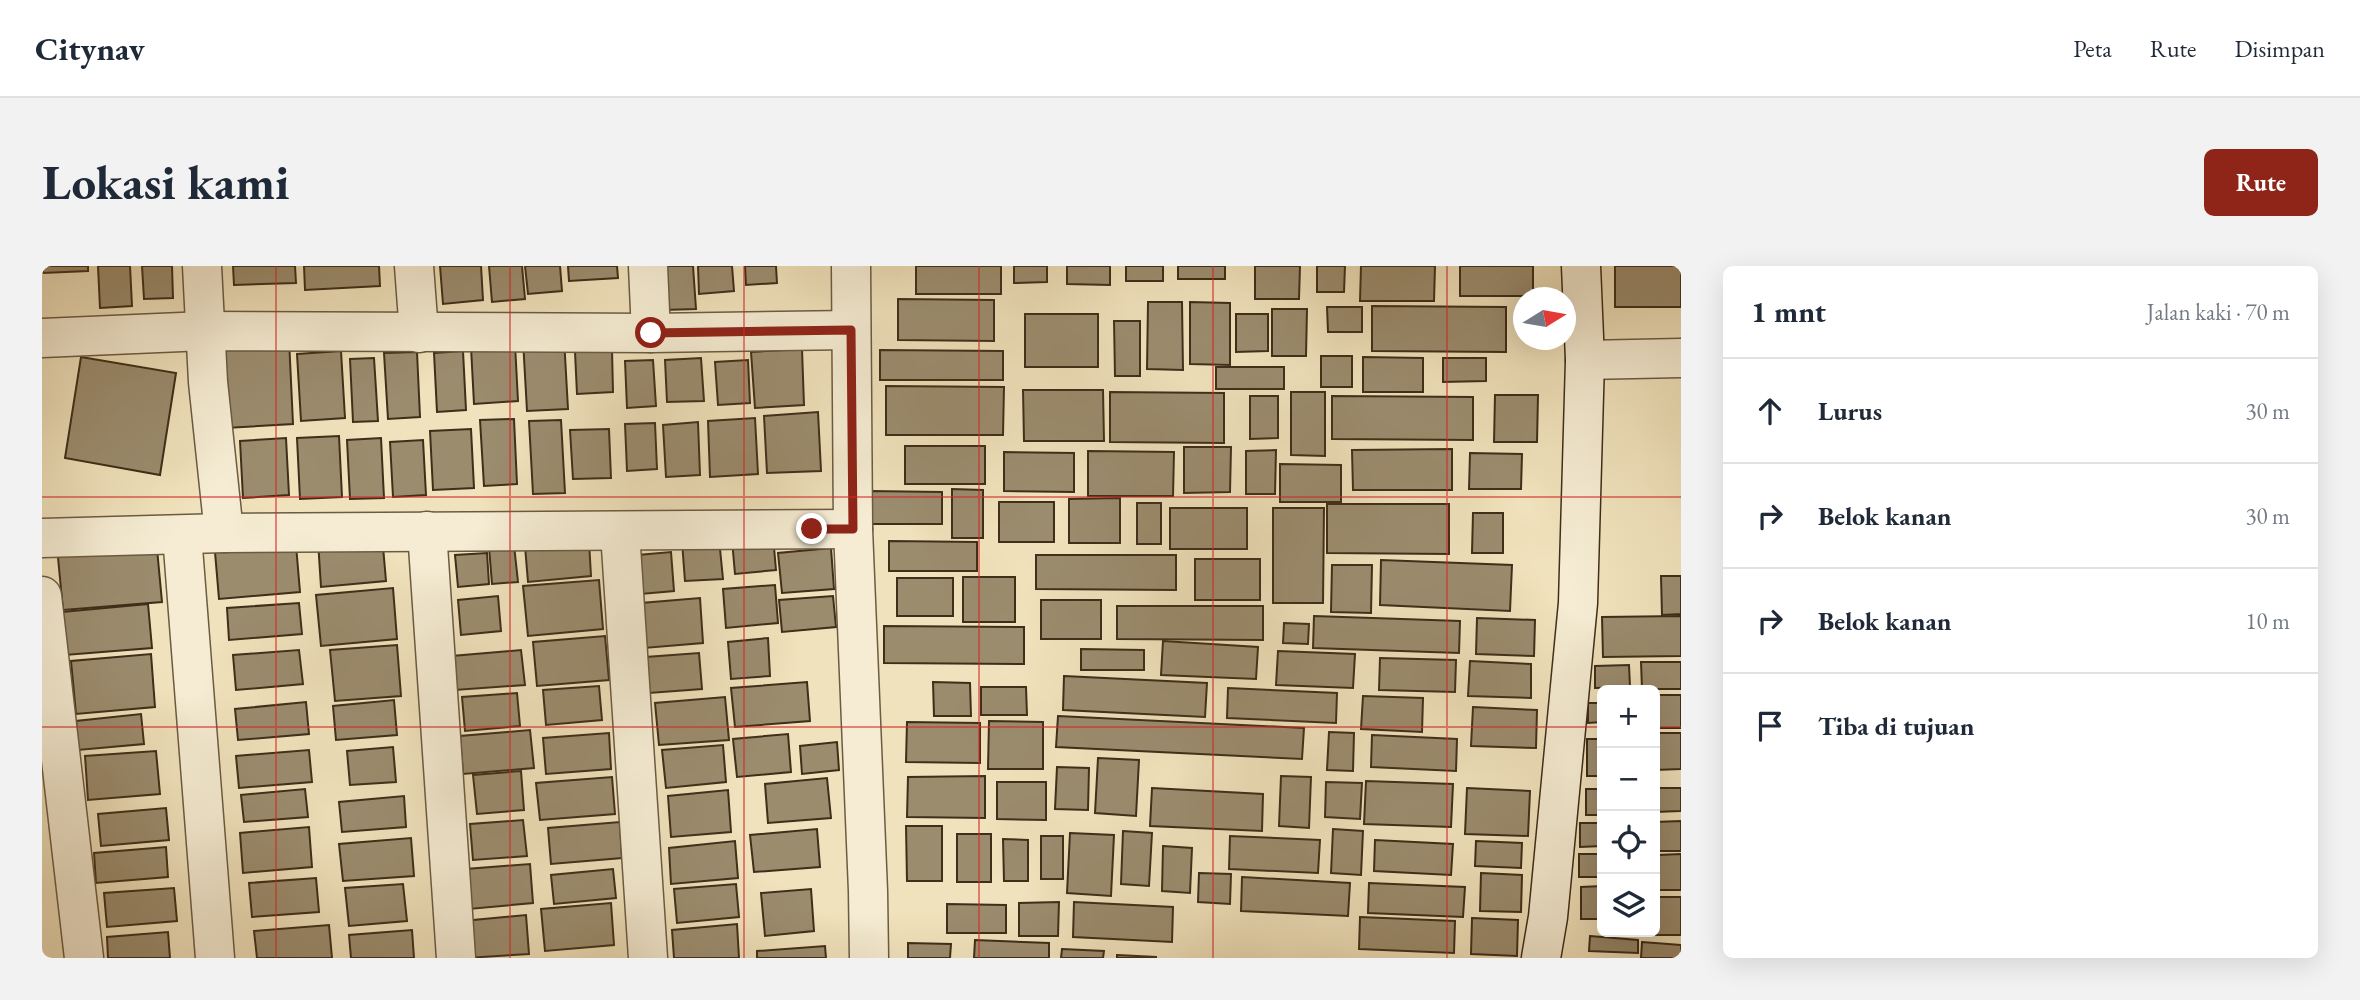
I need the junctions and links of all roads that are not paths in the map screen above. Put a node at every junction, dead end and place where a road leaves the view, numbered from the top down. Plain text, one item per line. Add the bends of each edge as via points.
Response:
1 (202, 266) edge
2 (414, 266) edge
3 (648, 266) edge
4 (851, 266) edge
5 (1581, 266) edge
6 (851, 330) junction
7 (205, 331) junction
8 (419, 333) junction
9 (651, 333) junction
10 (42, 338) edge
11 (1681, 358) edge
12 (1585, 360) junction
13 (853, 529) junction
14 (427, 531) junction
15 (620, 532) junction
16 (224, 533) junction
17 (182, 535) junction
18 (42, 538) edge
19 (42, 596) edge
20 (85, 958) edge
21 (215, 958) edge
22 (456, 958) edge
23 (648, 958) edge
24 (869, 958) edge
25 (1541, 958) edge

1 - 7 street
2 - 8 street
3 - 9 street
4 - 6 street
5 - 12 street
6 - 9 street
6 - 13 street
7 - 8 street
7 - 10 street
7 - 16 street
8 - 9 street
11 - 12 street
12 - 25 street via 1578,603
13 - 15 street
13 - 24 street
14 - 15 street
14 - 16 street
14 - 22 street
15 - 23 street
16 - 17 street
17 - 18 street
17 - 21 street
19 - 20 street

